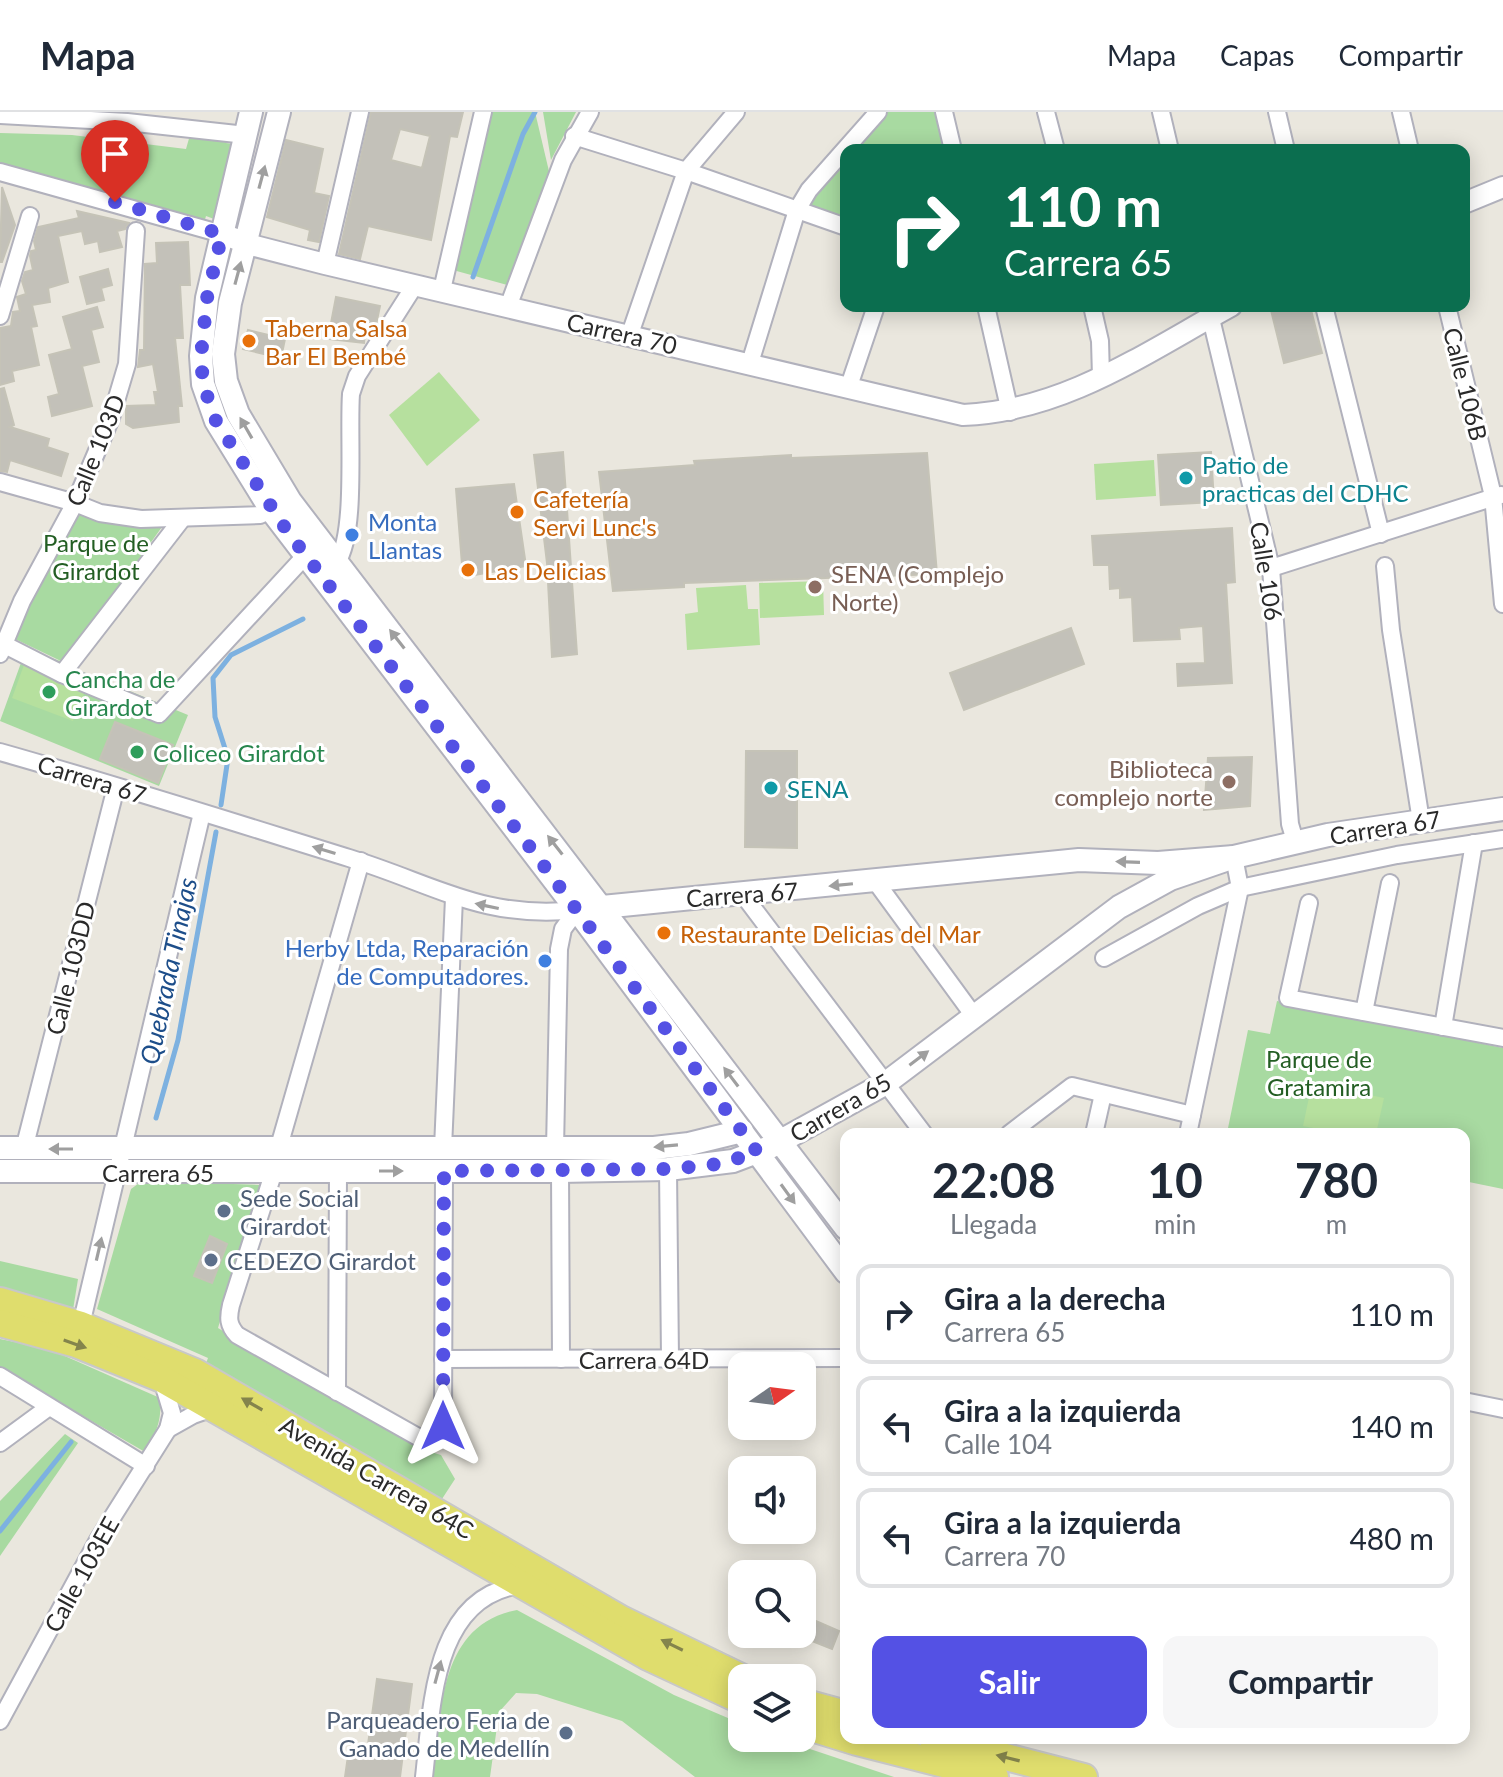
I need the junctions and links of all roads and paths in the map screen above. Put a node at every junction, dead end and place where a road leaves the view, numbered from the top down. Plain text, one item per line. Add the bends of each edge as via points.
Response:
1 (251, 112) edge
2 (279, 112) edge
3 (360, 112) edge
4 (483, 112) edge
5 (590, 112) edge
6 (736, 112) edge
7 (878, 112) edge
8 (944, 112) edge
9 (1046, 112) edge
10 (1161, 112) edge
11 (1277, 112) edge
12 (1401, 112) edge
13 (12, 115) edge
14 (128, 117) edge
15 (246, 135) junction
16 (574, 136) junction
17 (850, 144) edge
18 (952, 144) edge
19 (1054, 144) edge
20 (1169, 144) edge
21 (1285, 144) edge
22 (1409, 144) edge
23 (840, 155) edge
24 (686, 171) junction
25 (0, 172) edge
26 (1503, 187) edge
27 (1470, 201) edge
28 (797, 210) junction
29 (30, 216) dead end
30 (840, 225) edge
31 (136, 231) dead end
32 (222, 234) junction
33 (246, 242) junction
34 (325, 264) junction
35 (415, 285) junction
36 (442, 290) junction
37 (508, 307) junction
38 (874, 312) edge
39 (987, 312) edge
40 (1093, 312) edge
41 (1209, 312) edge
42 (1326, 312) edge
43 (1449, 312) edge
44 (0, 316) edge
45 (630, 334) junction
46 (750, 363) junction
47 (1101, 377) junction
48 (848, 389) junction
49 (1010, 412) junction
50 (0, 482) edge
51 (1498, 495) edge
52 (75, 503) junction
53 (280, 505) junction
54 (182, 519) junction
55 (1381, 534) junction
56 (306, 555) junction
57 (337, 562) junction
58 (1385, 566) dead end
59 (1271, 568) junction
60 (1503, 604) edge
61 (2, 649) edge
62 (62, 674) junction
63 (0, 752) edge
64 (116, 787) junction
65 (1503, 809) edge
66 (202, 813) junction
67 (1421, 821) junction
68 (1503, 839) edge
69 (1295, 841) junction
70 (1474, 843) junction
71 (1234, 857) junction
72 (361, 861) junction
73 (876, 882) junction
74 (1390, 883) dead end
75 (1240, 888) junction
76 (741, 892) junction
77 (454, 898) junction
78 (1309, 903) dead end
79 (603, 907) junction
80 (577, 910) junction
81 (1104, 958) dead end
82 (1364, 1012) junction
83 (974, 1016) junction
84 (1443, 1027) junction
85 (1503, 1038) edge
86 (886, 1083) junction
87 (1103, 1094) junction
88 (1192, 1115) junction
89 (765, 1121) junction
90 (920, 1128) edge
91 (1017, 1128) edge
92 (1095, 1128) edge
93 (1189, 1128) edge
94 (742, 1131) junction
95 (781, 1142) junction
96 (0, 1148) edge
97 (443, 1148) junction
98 (24, 1149) junction
99 (758, 1153) junction
100 (558, 1160) junction
101 (120, 1161) junction
102 (276, 1161) junction
103 (668, 1169) junction
104 (0, 1171) edge
105 (338, 1171) junction
106 (444, 1171) junction
107 (840, 1220) edge
108 (840, 1264) edge
109 (0, 1301) edge
110 (0, 1323) edge
111 (81, 1325) junction
112 (840, 1358) edge
113 (443, 1359) junction
114 (561, 1359) junction
115 (670, 1359) junction
116 (0, 1376) edge
117 (162, 1379) junction
118 (337, 1392) junction
119 (1470, 1402) edge
120 (49, 1407) junction
121 (216, 1407) junction
122 (1503, 1409) edge
123 (168, 1429) junction
124 (0, 1443) edge
125 (146, 1466) junction
126 (524, 1585) junction
127 (728, 1671) edge
128 (728, 1694) edge
129 (816, 1706) edge
130 (840, 1712) edge
131 (0, 1721) edge
132 (816, 1729) edge
133 (840, 1736) edge
134 (866, 1744) edge
135 (955, 1744) edge
136 (956, 1771) edge
137 (424, 1777) edge
138 (995, 1777) edge
139 (1084, 1777) edge

1 - 15 main road
33 -> 2 main road
3 - 34 street
4 - 36 street
5 - 16 street
6 - 24 street
7 - 17 street
8 - 18 street
9 - 19 street
10 - 20 street
11 - 21 street
12 - 22 street
13 - 14 street
14 - 15 street
15 - 32 main road
16 - 24 street
16 - 37 street
23 - 28 street
24 - 28 street
24 - 45 street
25 - 32 street, Carrera 70
26 - 27 street
28 - 30 street
28 - 46 street
29 - 44 street
31 - 52 street, Calle 103D via 127,364
32 - 33 street, Carrera 70
32 - 53 main road via 202,328 203,384 216,421
33 - 34 street, Carrera 70
53 -> 33 main road via 226,381 224,332
34 - 35 street, Carrera 70
35 - 36 street, Carrera 70
35 - 57 street via 362,366 351,394 347,518 343,554
36 - 37 street, Carrera 70
37 - 45 street, Carrera 70
38 - 48 street
39 - 49 street
40 - 47 street
41 - 47 street, Carrera 70
41 - 59 street, Calle 106
42 - 55 street
43 - 51 street, Calle 106B
45 - 46 street, Carrera 70
46 - 48 street, Carrera 70
47 - 49 street, Carrera 70
48 - 49 street, Carrera 70 via 963,415
50 - 52 street
51 - 55 street
51 - 60 street, Calle 106B
52 - 54 street via 118,517
52 - 61 street, Calle 103D
53 - 54 street via 260,515
53 - 56 main road
53 - 57 main road
54 - 62 street
55 - 59 street
56 - 62 street via 159,714
56 - 80 main road
79 -> 57 main road
58 - 67 street
59 - 69 street, Calle 106
61 - 62 street
63 - 64 street, Carrera 67
64 - 66 street, Carrera 67
64 - 98 street, Calle 103DD
65 - 67 main road, Carrera 67
72 -> 66 street, Carrera 67
66 - 101 street
67 - 69 main road, Carrera 67
68 - 70 street, Carrera 67
69 - 71 main road, Carrera 67
70 - 75 street, Carrera 67
70 - 84 street
71 -> 73 main road, Carrera 67 via 1158,863 1079,860
71 - 75 street
71 - 83 main road, Carrera 65 via 1170,879 1119,907
72 - 77 street, Carrera 67
72 - 102 street
73 -> 76 main road, Carrera 67
73 - 83 street
74 - 82 street
75 - 81 street, Carrera 67
75 - 88 street
76 - 79 main road, Carrera 67
76 - 86 street
80 -> 77 street, Carrera 67 via 515,911
77 - 97 street
78 - 82 street via 1288,998
79 - 80 main road, Carrera 67
89 -> 79 main road
80 - 94 main road
80 - 100 street via 563,929 559,949
82 - 84 street
86 -> 83 main road, Carrera 65
84 - 85 street
86 - 90 street
86 - 95 main road, Carrera 65
87 - 88 street
87 - 91 street via 1072,1086
87 - 92 street
88 - 93 street
89 - 94 street, Carrera 65
89 - 95 main road
94 - 99 main road
94 -> 100 main road, Carrera 65 via 681,1145
95 - 99 main road, Carrera 65
95 - 107 main road
96 - 98 main road, Carrera 65
97 - 100 main road, Carrera 65
97 - 102 main road, Carrera 65
101 -> 98 main road, Carrera 65
99 - 103 main road, Carrera 65
99 -> 108 main road
100 - 103 main road, Carrera 65
100 - 106 main road, Carrera 65
100 - 114 street
101 - 102 main road, Carrera 65
101 - 104 main road, Carrera 65
111 -> 101 street
102 - 105 main road, Carrera 65
102 - 118 street via 228,1321 237,1335
103 - 115 street
105 -> 106 main road, Carrera 65
105 - 118 street
106 - 113 street
109 - 111 main road, Avenida Carrera 64C
110 -> 117 main road, Avenida Carrera 64C via 54,1336
127 -> 111 main road, Avenida Carrera 64C via 621,1619 195,1372
112 - 115 street, Carrera 64D
113 - 114 street, Carrera 64D
113 - 118 street via 443,1426 425,1441
114 - 115 street, Carrera 64D
116 - 120 street
117 - 121 main road, Avenida Carrera 64C
117 - 123 street via 171,1404
119 - 122 street
120 - 124 street
120 - 125 street
121 - 123 street
121 - 126 main road, Avenida Carrera 64C
123 - 125 street, Calle 103EE
125 - 131 street, Calle 103EE via 98,1540
126 - 128 main road, Avenida Carrera 64C via 648,1657
137 -> 126 street via 434,1686 457,1625 491,1592
129 - 130 main road
132 - 133 main road
134 - 136 main road
139 -> 135 main road
136 - 138 main road

